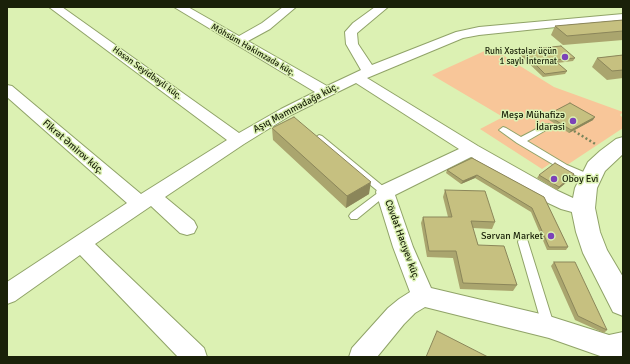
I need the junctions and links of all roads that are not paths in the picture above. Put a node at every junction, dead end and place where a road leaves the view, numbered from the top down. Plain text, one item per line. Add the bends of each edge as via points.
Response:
1 (55, 7) edge
2 (180, 7) edge
3 (290, 7) edge
4 (382, 7) edge
5 (623, 17) edge
6 (239, 41) junction
7 (362, 74) junction
8 (326, 92) junction
9 (10, 96) edge
10 (549, 126) dead end
11 (503, 130) dead end
12 (311, 132) edge
13 (238, 140) junction
14 (520, 141) junction
15 (617, 148) edge
16 (472, 150) junction
17 (590, 178) junction
18 (385, 192) junction
19 (146, 200) junction
20 (583, 208) junction
21 (354, 216) dead end
22 (187, 227) dead end
23 (523, 242) dead end
24 (81, 243) junction
25 (7, 294) edge
26 (423, 296) junction
27 (623, 303) edge
28 (549, 327) junction
29 (615, 349) edge
30 (195, 357) edge
31 (361, 357) edge

1 - 13 street, Həsən Seyidbəyli küç.
2 - 6 street, Möhsüm Həkimzadə küç.
3 - 6 street via 266,26
4 - 7 street via 351,32 352,44
5 - 7 street, Aşıq Məmmədağa küç. via 464,34
6 - 8 street, Möhsüm Həkimzadə küç.
7 - 8 street, Aşıq Məmmədağa küç.
7 - 16 street
8 - 13 street, Aşıq Məmmədağa küç. via 290,115
9 - 19 street, Fikrət Əmirov küç.
10 - 14 lane
11 - 14 lane
12 - 18 lane
13 - 19 street, Aşıq Məmmədağa küç.
14 - 17 lane via 564,167
15 - 17 main road via 596,167
16 - 18 street, Cövdət Hacıyev küç.
16 - 20 street via 551,196
17 - 20 main road
18 - 21 lane
18 - 26 street, Cövdət Hacıyev küç.
19 - 22 street, Fikrət Əmirov küç.
19 - 24 street, Aşıq Məmmədağa küç.
20 - 27 main road via 596,253
23 - 28 lane
24 - 25 street, Aşıq Məmmədağa küç.
24 - 30 street
26 - 28 street
26 - 31 street via 396,316
28 - 29 street

